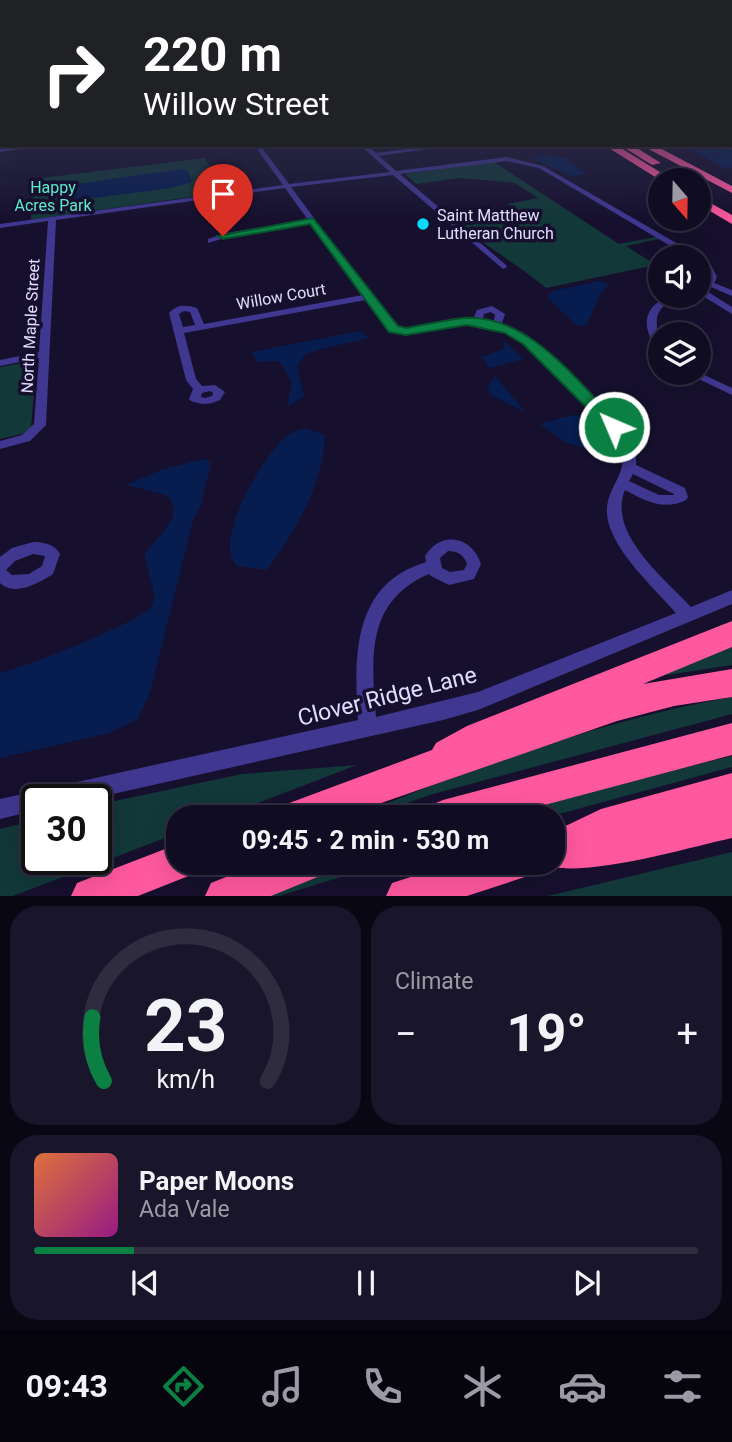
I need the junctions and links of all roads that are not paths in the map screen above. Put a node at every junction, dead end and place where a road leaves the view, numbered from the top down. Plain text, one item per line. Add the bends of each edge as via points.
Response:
1 (24, 147) edge
2 (258, 147) edge
3 (365, 147) edge
4 (437, 147) edge
5 (612, 147) edge
6 (628, 147) edge
7 (650, 147) edge
8 (0, 150) edge
9 (374, 155) junction
10 (665, 168) edge
11 (648, 169) edge
12 (394, 172) junction
13 (287, 186) junction
14 (732, 190) edge
15 (711, 194) edge
16 (732, 204) edge
17 (711, 208) edge
18 (52, 219) junction
19 (313, 221) junction
20 (732, 222) edge
21 (0, 226) edge
22 (211, 241) dead end
23 (673, 245) edge
24 (503, 267) dead end
25 (711, 284) edge
26 (732, 293) edge
27 (368, 297) junction
28 (711, 298) edge
29 (732, 311) edge
30 (200, 327) junction
31 (179, 331) junction
32 (44, 354) junction
33 (0, 363) edge
34 (711, 382) edge
35 (199, 390) dead end
36 (732, 392) edge
37 (0, 445) edge
38 (632, 468) junction
39 (622, 483) junction
40 (0, 566) edge
41 (432, 566) dead end
42 (0, 573) edge
43 (732, 597) edge
44 (688, 615) junction
45 (732, 634) edge
46 (732, 682) edge
47 (368, 727) junction
48 (732, 739) edge
49 (414, 773) junction
50 (110, 784) edge
51 (732, 790) edge
52 (21, 804) edge
53 (328, 805) edge
54 (484, 805) edge
55 (0, 808) edge
56 (732, 821) edge
57 (565, 846) edge
58 (565, 851) edge
59 (166, 867) edge
60 (277, 875) edge
61 (475, 875) edge
62 (90, 896) edge
63 (224, 896) edge
64 (405, 896) edge

1 - 8 street
2 - 13 street
3 - 9 street
4 - 9 street
5 - 11 highway
6 - 10 highway
7 - 14 highway
9 - 12 street
12 - 13 street
12 - 23 street via 495,159 535,164
12 - 24 street
13 - 18 street
13 - 19 street
15 - 16 highway
17 - 20 highway
18 - 21 street
18 - 32 street, North Maple Street
19 - 22 street
19 - 27 street
25 - 26 street
27 - 30 street, Willow Court
27 - 38 street via 398,331 477,322 497,325 528,341 614,427 627,444
28 - 29 street
30 - 31 street, Willow Court
30 - 31 street via 194,310 183,308 174,313
31 - 35 street via 191,380
32 - 33 street
32 - 37 street, North Maple Street via 41,417 35,433
34 - 36 street
38 - 39 street
38 - 39 street via 671,485 681,498 662,501
39 - 44 street via 613,502 618,530
40 - 42 street via 31,549 47,549 53,554 48,570 32,580 9,582
41 - 47 street via 399,584 371,620 363,665
43 - 44 street, Clover Ridge Lane
44 - 47 street, Clover Ridge Lane via 478,701
45 - 49 highway via 478,737
46 - 49 highway via 617,706
47 - 50 street, Clover Ridge Lane
48 - 54 highway
49 - 53 highway
51 - 57 highway via 601,827
52 - 55 street, Clover Ridge Lane
56 - 58 highway
59 - 62 highway
60 - 63 highway
61 - 64 highway

